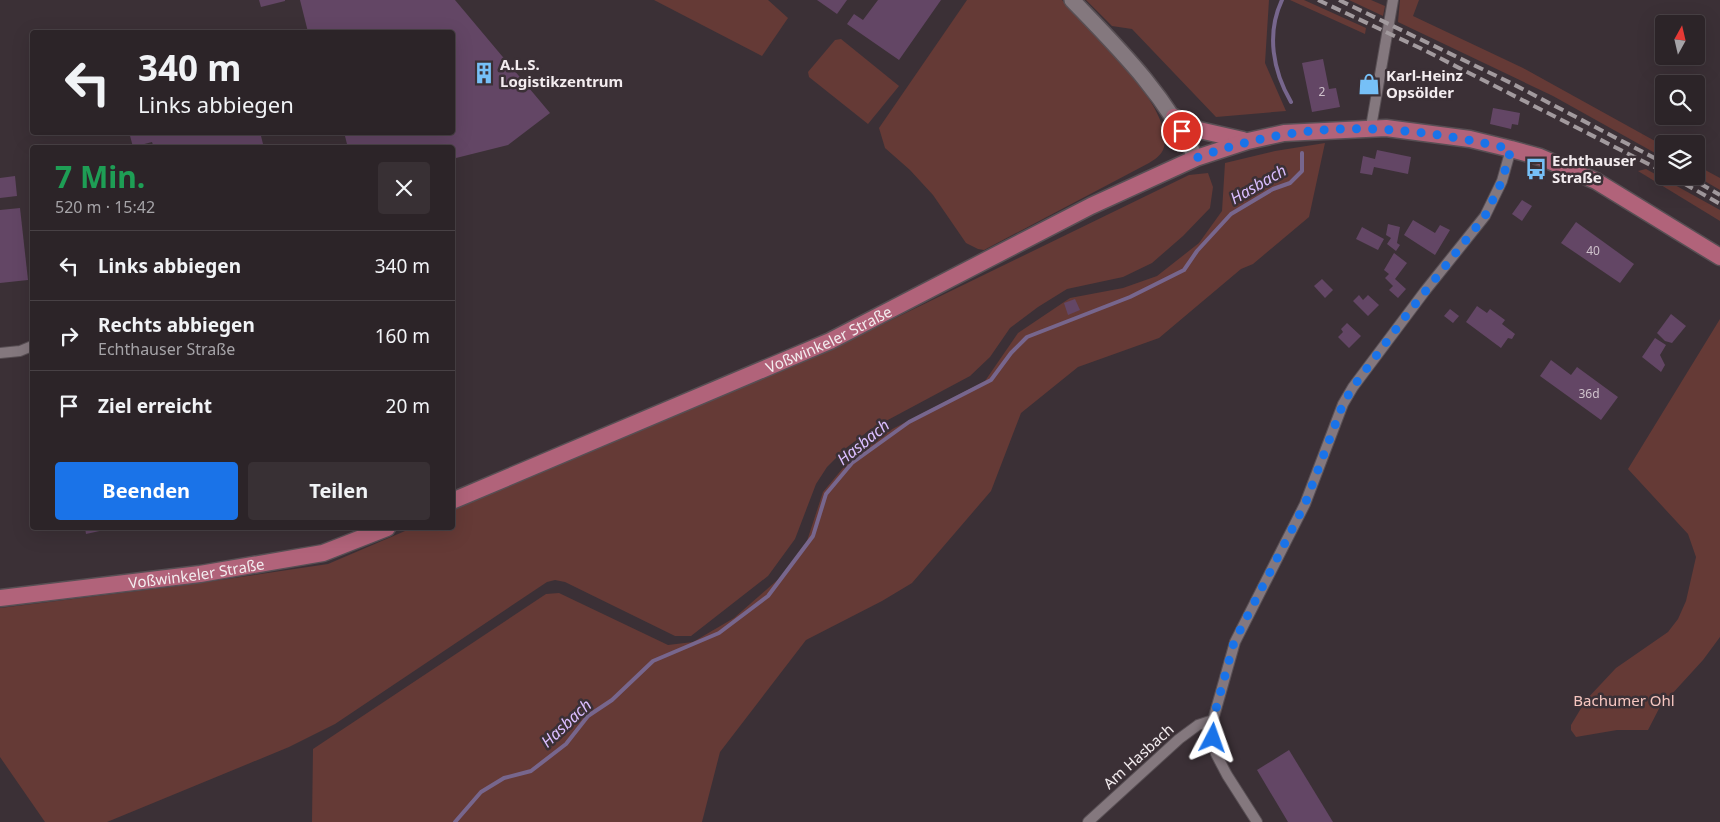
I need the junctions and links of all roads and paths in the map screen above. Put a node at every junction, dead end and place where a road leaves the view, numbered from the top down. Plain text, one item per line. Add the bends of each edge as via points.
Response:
1 (1072, 0) edge
2 (1393, 0) edge
3 (1174, 117) junction
4 (1371, 128) junction
5 (1248, 141) junction
6 (1511, 149) junction
7 (1196, 158) junction
8 (1720, 257) edge
9 (30, 347) edge
10 (0, 353) edge
11 (455, 500) edge
12 (383, 530) edge
13 (0, 598) edge
14 (1213, 720) junction
15 (1088, 822) edge
16 (1257, 822) edge

1 - 3 main road via 1143,74
2 - 4 street
3 - 5 main road via 1199,130
3 - 7 main road
4 - 5 main road, Voßwinkeler Straße via 1284,133
4 - 6 main road, Voßwinkeler Straße via 1427,132
5 - 7 main road, Voßwinkeler Straße
6 - 8 main road, Voßwinkeler Straße via 1596,181
6 - 14 street via 1502,181 1485,216 1419,298 1343,404 1305,504 1234,642
7 - 11 main road, Voßwinkeler Straße via 1091,206 830,341
9 - 10 street
12 - 13 main road, Voßwinkeler Straße via 323,553 200,574
14 - 15 street, Am Hasbach via 1198,725 1179,739
14 - 16 street via 1216,754

